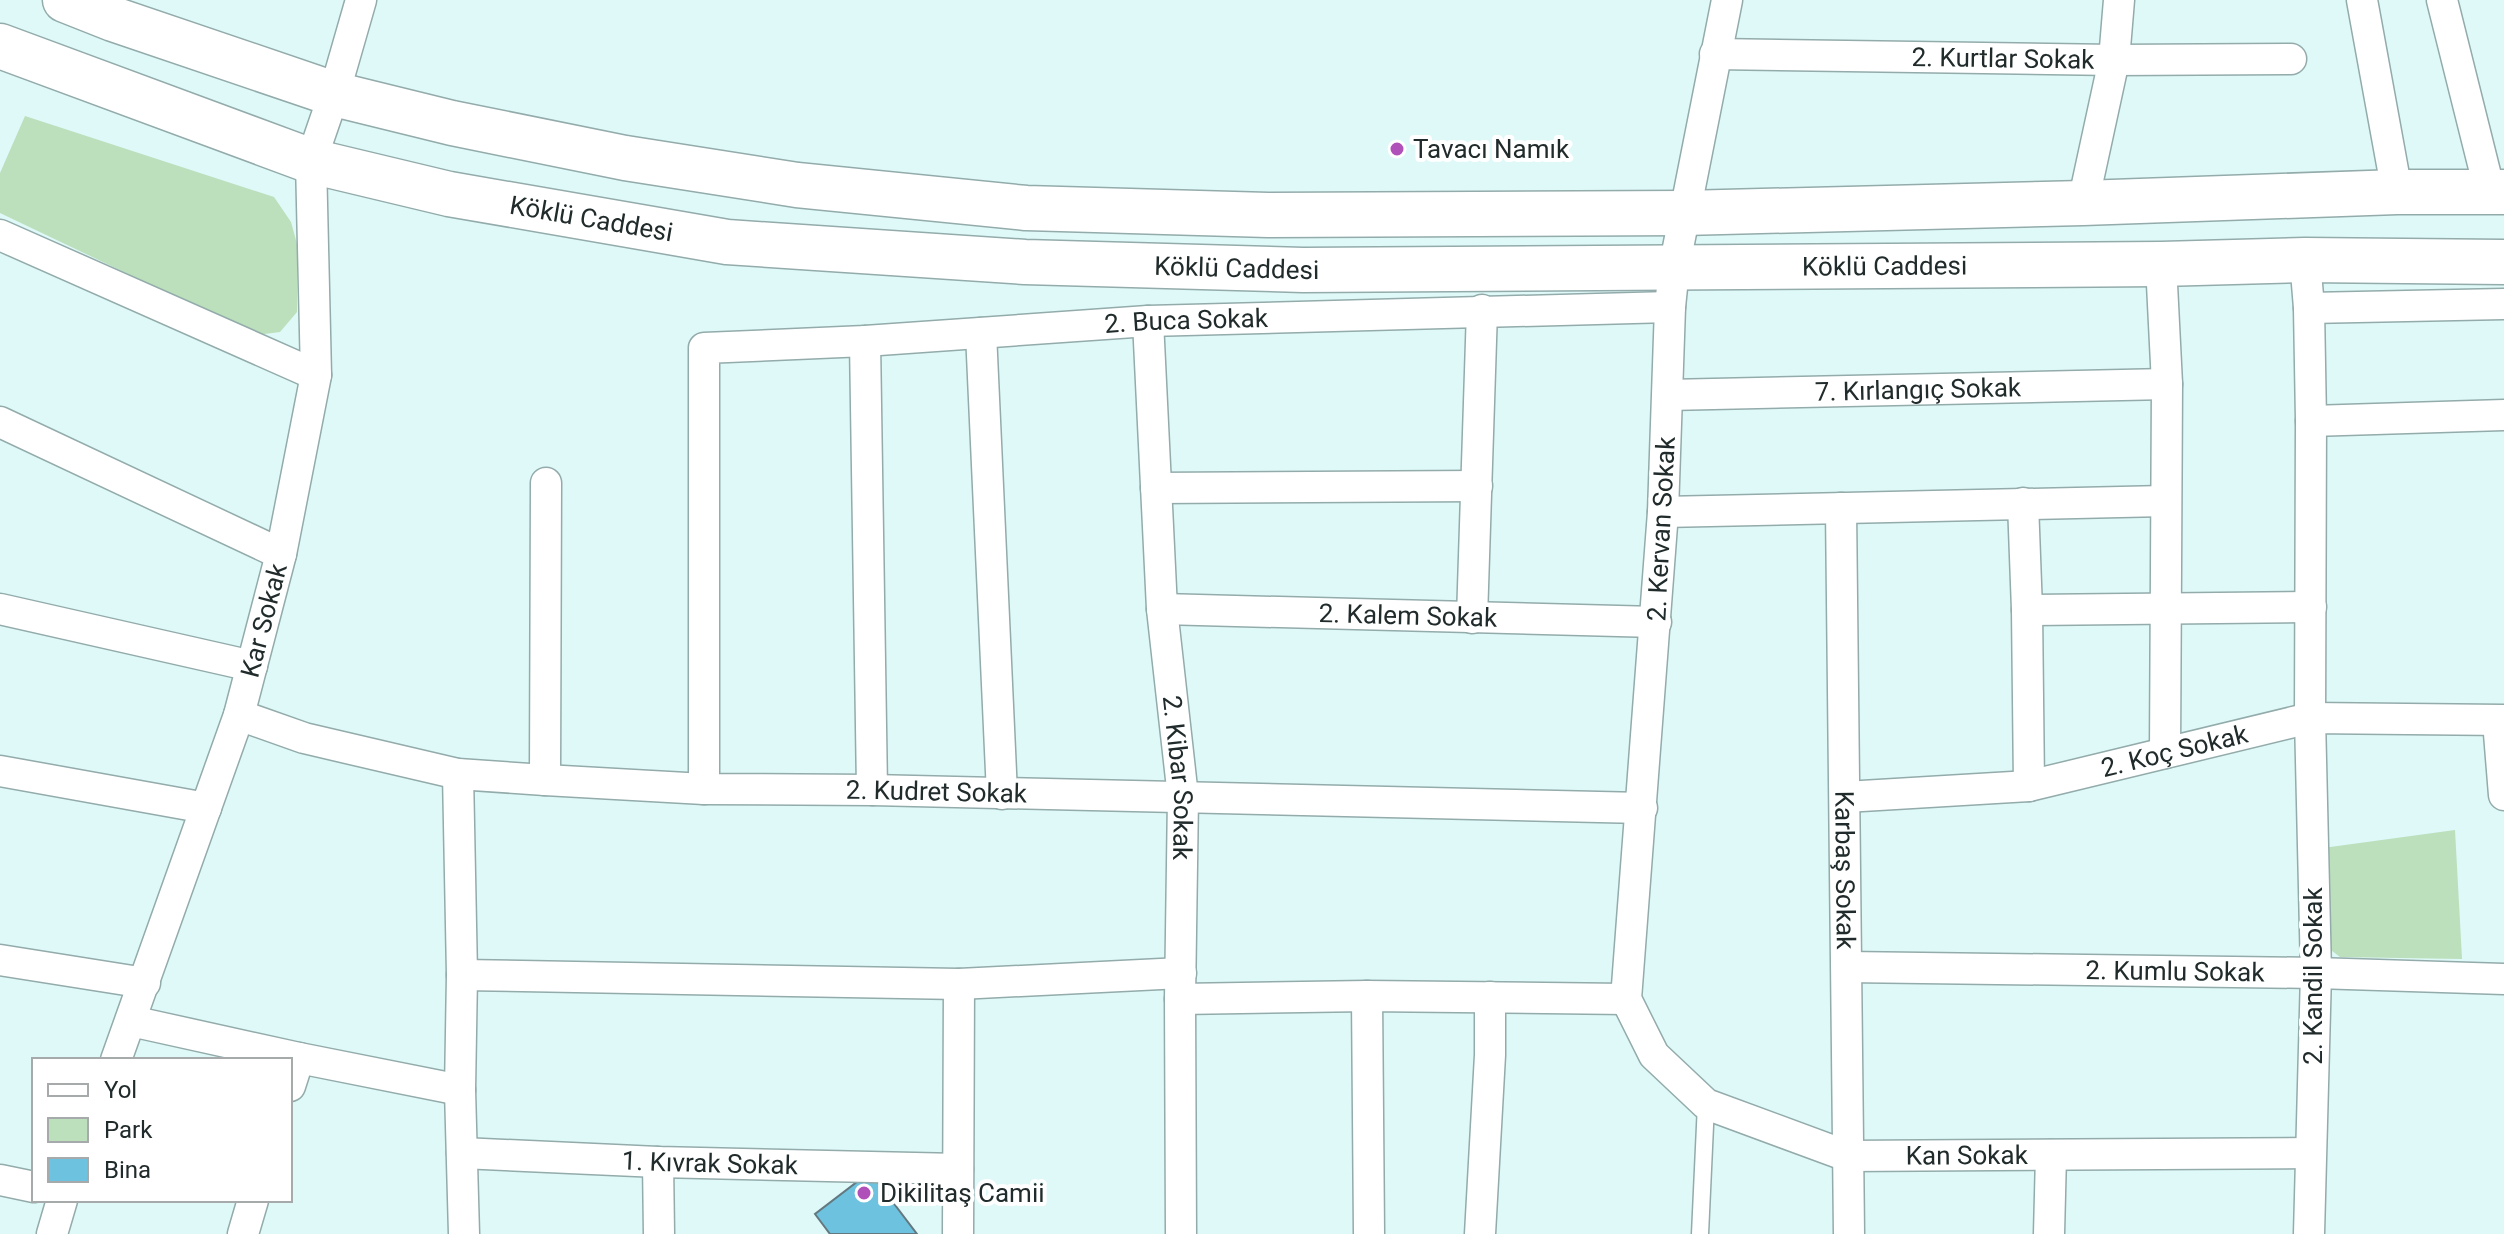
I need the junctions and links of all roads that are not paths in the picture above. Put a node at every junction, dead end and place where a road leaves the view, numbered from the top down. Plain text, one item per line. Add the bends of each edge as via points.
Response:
1 (65, 0) edge
2 (361, 0) edge
3 (1727, 0) edge
4 (2119, 0) edge
5 (2362, 0) edge
6 (2442, 0) edge
7 (1715, 54) junction
8 (3, 55) edge
9 (2291, 59) dead end
10 (2114, 60) junction
11 (334, 94) junction
12 (311, 161) junction
13 (2397, 192) junction
14 (2497, 192) edge
15 (2083, 203) junction
16 (1684, 213) junction
17 (0, 235) edge
18 (2305, 260) junction
19 (2504, 262) edge
20 (2161, 264) junction
21 (1672, 287) junction
22 (2504, 304) edge
23 (2309, 308) junction
24 (1482, 310) junction
25 (1148, 321) junction
26 (981, 333) junction
27 (865, 341) junction
28 (316, 375) junction
29 (2167, 384) junction
30 (1668, 395) junction
31 (2504, 415) edge
32 (2311, 421) junction
33 (0, 422) edge
34 (546, 483) dead end
35 (1477, 486) junction
36 (1156, 488) junction
37 (2165, 501) junction
38 (2023, 503) junction
39 (1841, 508) junction
40 (1663, 512) junction
41 (281, 554) junction
42 (2311, 607) junction
43 (0, 609) edge
44 (1162, 609) junction
45 (2027, 610) junction
46 (2165, 610) junction
47 (1472, 618) junction
48 (1656, 622) junction
49 (252, 666) junction
50 (239, 715) junction
51 (2310, 718) junction
52 (2501, 721) edge
53 (2165, 753) junction
54 (0, 771) edge
55 (458, 774) junction
56 (545, 780) junction
57 (2029, 786) junction
58 (704, 789) junction
59 (872, 790) junction
60 (1002, 794) junction
61 (2504, 795) edge
62 (1183, 797) junction
63 (1845, 797) junction
64 (206, 808) junction
65 (1642, 808) junction
66 (0, 960) edge
67 (1847, 967) junction
68 (2316, 973) junction
69 (462, 975) junction
70 (2504, 979) edge
71 (145, 983) junction
72 (959, 984) junction
73 (1180, 986) junction
74 (1367, 996) junction
75 (1490, 997) junction
76 (1626, 999) junction
77 (131, 1021) junction
78 (117, 1058) edge
79 (249, 1058) edge
80 (294, 1072) edge
81 (460, 1090) junction
82 (1706, 1104) junction
83 (462, 1153) junction
84 (2310, 1153) junction
85 (2051, 1155) junction
86 (1847, 1156) junction
87 (658, 1162) junction
88 (958, 1169) junction
89 (0, 1180) edge
90 (32, 1187) edge
91 (61, 1202) edge
92 (252, 1202) edge
93 (52, 1234) edge
94 (243, 1234) edge
95 (464, 1234) edge
96 (659, 1234) edge
97 (958, 1234) edge
98 (1181, 1234) edge
99 (1369, 1234) edge
100 (1480, 1234) edge
101 (1700, 1234) edge
102 (1849, 1234) edge
103 (2049, 1234) edge
104 (2309, 1234) edge

1 - 11 main road, Köklü Caddesi
2 - 11 street
3 - 7 street, 2. Kervan Sokak
4 - 10 street
5 - 13 street
6 - 14 street
7 - 10 street, 2. Kurtlar Sokak
7 - 16 street, 2. Kervan Sokak
8 - 12 main road, Köklü Caddesi
9 - 10 street, 2. Kurtlar Sokak
10 - 15 street
11 - 12 street
11 - 16 main road, Köklü Caddesi via 641,161 797,185 1026,208 1268,215
12 - 21 main road, Köklü Caddesi via 449,194 727,242 1025,262
12 - 28 street, Kar Sokak
13 - 14 main road, Köklü Caddesi
13 - 15 main road, Köklü Caddesi
15 - 16 main road, Köklü Caddesi
16 - 21 street, 2. Kervan Sokak
17 - 28 street
18 - 19 main road, Köklü Caddesi
18 - 20 main road, Köklü Caddesi
18 - 23 street, 2. Kandil Sokak
20 - 21 main road, Köklü Caddesi
20 - 29 street
21 - 24 street, 2. Buca Sokak
21 - 30 street, 2. Kervan Sokak
22 - 23 street
23 - 32 street, 2. Kandil Sokak
24 - 25 street, 2. Buca Sokak
24 - 35 street
25 - 26 street, 2. Buca Sokak
25 - 36 street, 2. Kibar Sokak
26 - 27 street, 2. Buca Sokak
26 - 60 street
27 - 58 street, 2. Buca Sokak via 704,348
27 - 59 street
28 - 41 street, Kar Sokak
29 - 30 street, 7. Kırlangıç Sokak
29 - 37 street
30 - 40 street, 2. Kervan Sokak
31 - 32 street
32 - 42 street, 2. Kandil Sokak
33 - 41 street
34 - 56 street
35 - 36 street
35 - 47 street
36 - 44 street, 2. Kibar Sokak
37 - 38 street
37 - 46 street
38 - 39 street
38 - 45 street
39 - 40 street
39 - 63 street, Karbaş Sokak
40 - 48 street, 2. Kervan Sokak
41 - 49 street, Kar Sokak
42 - 46 street
42 - 51 street, 2. Kandil Sokak
43 - 49 street
44 - 47 street, 2. Kalem Sokak
44 - 62 street, 2. Kibar Sokak
45 - 46 street
45 - 57 street
46 - 53 street
47 - 48 street, 2. Kalem Sokak
48 - 65 street, 2. Kervan Sokak
49 - 50 street, Kar Sokak
50 - 55 street, 2. Kudret Sokak via 304,738
50 - 64 street, Kar Sokak
51 - 52 street, 2. Koç Sokak
51 - 53 street, 2. Koç Sokak
51 - 68 street, 2. Kandil Sokak
52 - 61 street
53 - 57 street, 2. Koç Sokak
54 - 64 street
55 - 56 street, 2. Kudret Sokak
55 - 69 street
56 - 58 street, 2. Kudret Sokak
57 - 63 street, 2. Koç Sokak
58 - 59 street, 2. Kudret Sokak
59 - 60 street, 2. Kudret Sokak
60 - 62 street, 2. Kudret Sokak
62 - 65 street, 2. Kudret Sokak
62 - 73 street, 2. Kibar Sokak
63 - 67 street, Karbaş Sokak
64 - 71 street, Kar Sokak
65 - 76 street, 2. Kervan Sokak
66 - 71 street
67 - 68 street, 2. Kumlu Sokak
67 - 86 street, Karbaş Sokak
68 - 70 street, 2. Kumlu Sokak
68 - 84 street, 2. Kandil Sokak
69 - 72 street
69 - 81 street
71 - 77 street, Kar Sokak
72 - 73 street
72 - 88 street
73 - 74 street
73 - 98 street, 2. Kibar Sokak
74 - 75 street
74 - 99 street
75 - 76 street
75 - 100 street
76 - 82 street, Kan Sokak via 1654,1055
77 - 78 street, Kar Sokak
77 - 79 street
80 - 81 street
81 - 83 street
82 - 86 street, Kan Sokak
82 - 101 lane
83 - 87 street, 1. Kıvrak Sokak
83 - 95 street
84 - 85 street, Kan Sokak
84 - 104 street, 2. Kandil Sokak
85 - 86 street, Kan Sokak
85 - 103 street
86 - 102 street, Karbaş Sokak
87 - 88 street, 1. Kıvrak Sokak
87 - 96 street
88 - 97 street
89 - 90 street
91 - 93 street
92 - 94 street

